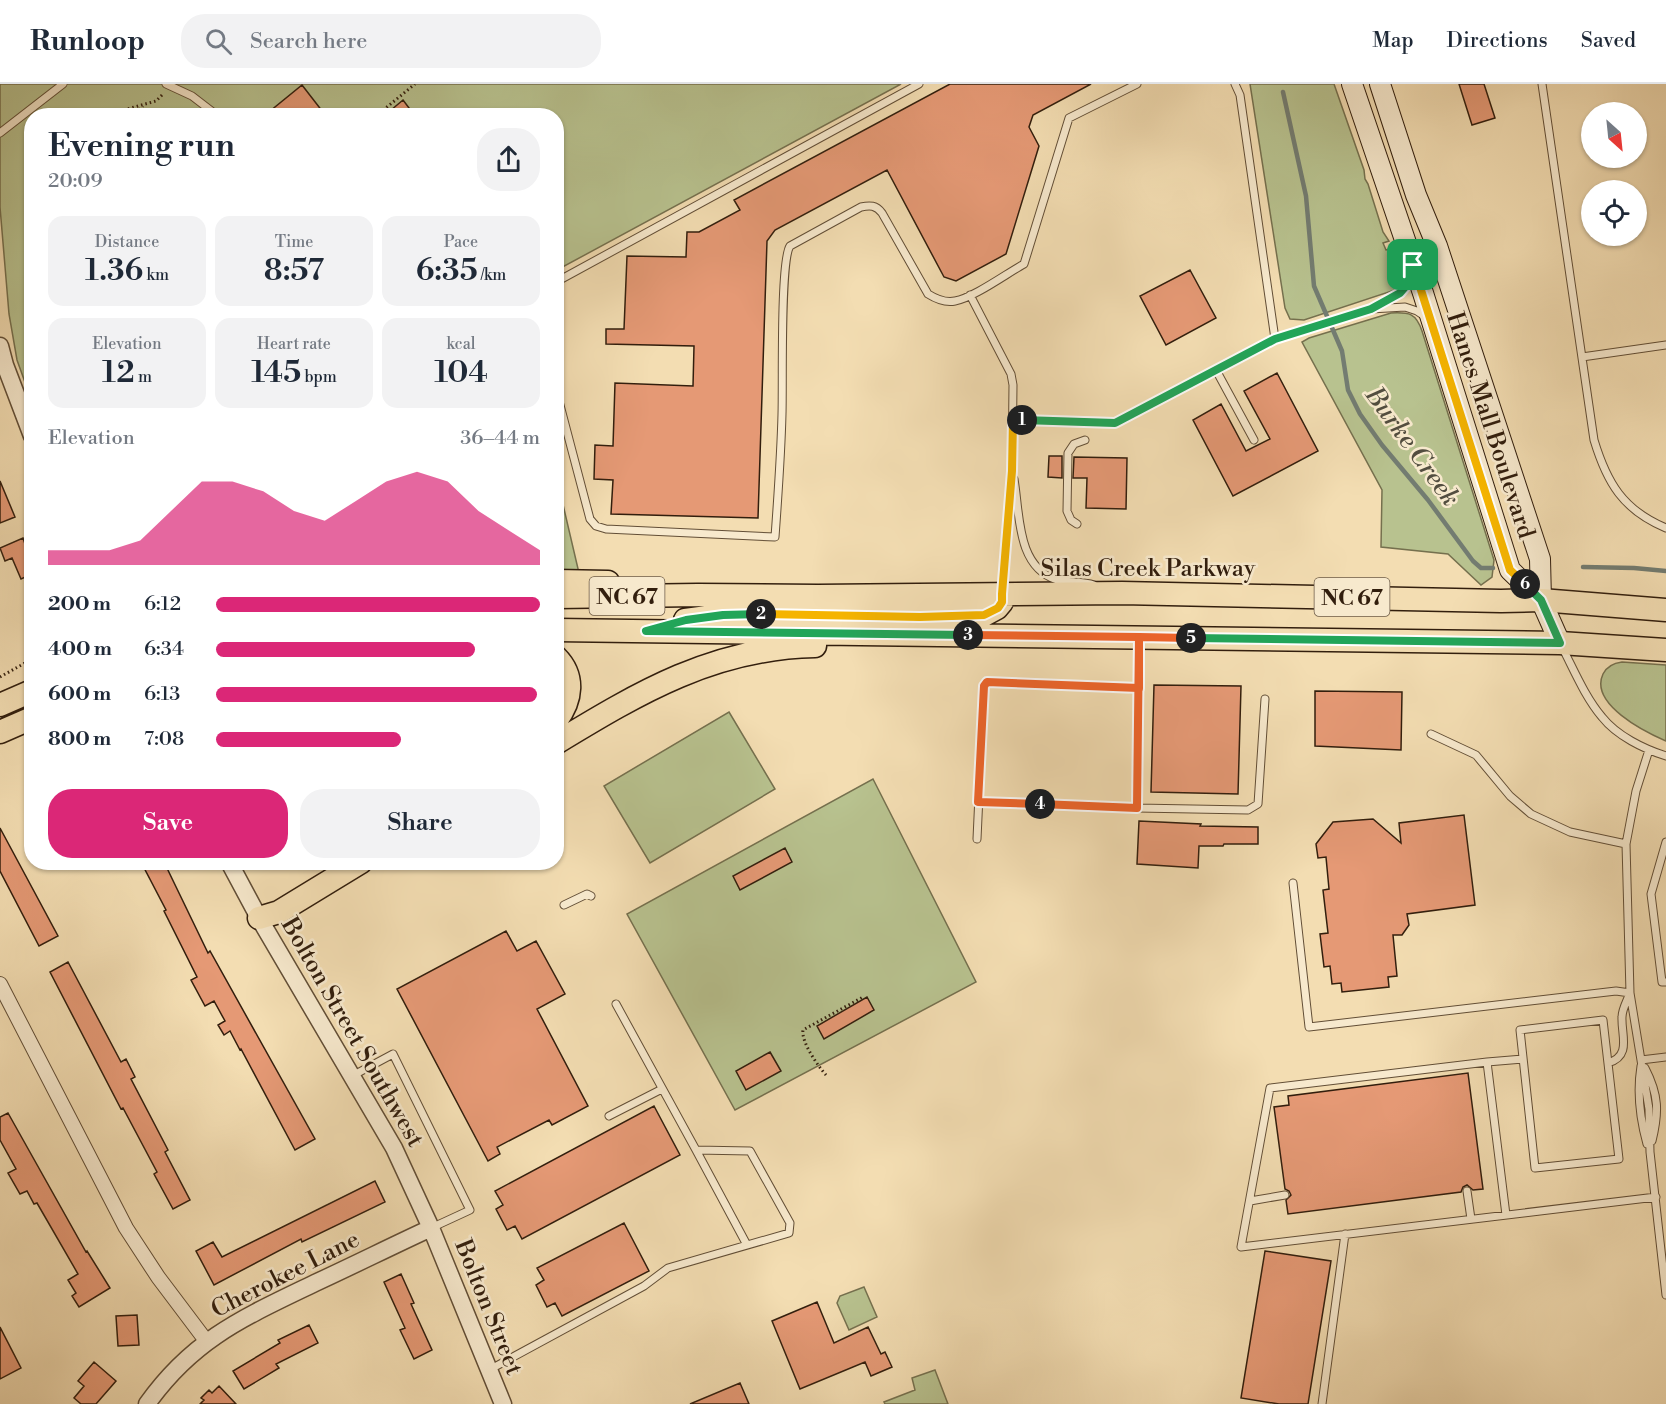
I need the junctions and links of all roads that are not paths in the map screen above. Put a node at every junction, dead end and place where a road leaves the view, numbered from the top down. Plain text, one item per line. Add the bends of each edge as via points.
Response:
1 (63, 84) edge
2 (919, 84) edge
3 (1137, 84) edge
4 (1235, 84) edge
5 (1352, 84) edge
6 (1380, 84) edge
7 (1542, 84) edge
8 (168, 85) edge
9 (32, 108) edge
10 (208, 108) edge
11 (24, 114) edge
12 (0, 133) edge
13 (1413, 265) junction
14 (564, 278) edge
15 (970, 295) junction
16 (1371, 309) junction
17 (1432, 321) junction
18 (1275, 339) junction
19 (1666, 345) edge
20 (0, 346) edge
21 (1582, 357) junction
22 (2, 363) edge
23 (1216, 370) junction
24 (24, 417) edge
25 (1013, 419) junction
26 (564, 420) edge
27 (1085, 440) dead end
28 (1254, 440) dead end
29 (1012, 471) junction
30 (1077, 524) dead end
31 (1666, 528) edge
32 (564, 581) edge
33 (1122, 593) junction
34 (1002, 594) junction
35 (698, 595) junction
36 (564, 597) edge
37 (1541, 600) junction
38 (1666, 610) edge
39 (564, 630) edge
40 (646, 631) junction
41 (949, 635) junction
42 (1139, 637) junction
43 (1560, 643) junction
44 (1666, 650) edge
45 (564, 669) edge
46 (1139, 688) junction
47 (24, 694) edge
48 (1265, 699) dead end
49 (0, 705) edge
50 (564, 708) edge
51 (24, 722) edge
52 (0, 732) edge
53 (1431, 734) dead end
54 (564, 738) edge
55 (1649, 750) junction
56 (1666, 756) edge
57 (978, 802) junction
58 (1137, 808) junction
59 (977, 839) dead end
60 (1666, 842) edge
61 (1626, 844) junction
62 (238, 870) edge
63 (324, 870) edge
64 (348, 870) edge
65 (1293, 883) dead end
66 (591, 896) dead end
67 (564, 905) dead end
68 (259, 918) junction
69 (1666, 982) edge
70 (0, 984) edge
71 (1630, 993) junction
72 (616, 1004) dead end
73 (1666, 1057) edge
74 (1523, 1059) junction
75 (1641, 1060) junction
76 (1487, 1062) junction
77 (1608, 1063) junction
78 (352, 1076) junction
79 (663, 1089) junction
80 (609, 1116) dead end
81 (696, 1150) junction
82 (1650, 1152) junction
83 (1467, 1191) dead end
84 (1285, 1195) dead end
85 (1656, 1197) junction
86 (1250, 1201) junction
87 (1506, 1215) junction
88 (1471, 1220) junction
89 (431, 1228) junction
90 (1346, 1234) junction
91 (747, 1245) junction
92 (1666, 1295) edge
93 (207, 1342) junction
94 (489, 1370) junction
95 (147, 1404) edge
96 (502, 1404) edge
97 (1322, 1404) edge

1 - 9 lane
2 - 14 lane
3 - 15 lane via 1070,118 1024,264
4 - 18 lane via 1240,95
5 - 13 main road, Hanes Mall Boulevard
6 - 37 main road, Hanes Mall Boulevard via 1540,559
7 - 21 lane
8 - 10 lane
11 - 12 lane
13 - 16 lane via 1400,293
13 - 17 main road, Hanes Mall Boulevard
15 - 25 lane via 1011,374
15 - 26 lane via 946,301 928,294 877,207 861,207 790,246 784,286 775,537 596,526 590,519
16 - 17 lane via 1405,307
16 - 18 lane
17 - 37 main road, Hanes Mall Boulevard via 1510,570
18 - 23 lane
19 - 21 lane
20 - 22 street
21 - 31 lane via 1601,464 1625,501
22 - 24 street
23 - 25 lane via 1115,423
23 - 28 lane
25 - 29 lane
27 - 30 lane via 1074,444 1068,453 1067,511
29 - 33 lane via 1023,540 1038,569 1058,580 1083,581
29 - 34 lane
32 - 35 main road via 651,583
33 - 34 main road, Silas Creek Parkway / NC 67
33 - 37 main road, Silas Creek Parkway / NC 67
34 - 35 main road, Silas Creek Parkway / NC 67
34 - 40 main road via 998,608 984,615 723,615
35 - 36 main road, Silas Creek Parkway / NC 67
37 - 38 main road, Silas Creek Parkway / NC 67
37 - 43 main road, Hanes Mall Boulevard
39 - 40 main road, NC 67
40 - 41 main road, NC 67
41 - 42 main road, NC 67
41 - 54 main road via 875,646 805,646 723,660 662,682
42 - 43 main road, NC 67
42 - 46 lane
43 - 44 main road, NC 67
43 - 55 lane via 1602,718
45 - 50 main road via 570,688
46 - 57 lane via 987,682
46 - 58 lane
47 - 49 main road
48 - 58 lane via 1258,804 1248,810
51 - 52 main road
53 - 61 lane via 1476,755 1530,814 1570,832
55 - 56 lane
55 - 61 lane
57 - 58 lane
57 - 59 lane
60 - 69 lane via 1651,894 1662,982
61 - 71 lane
62 - 68 street, Bolton Street Southwest
63 - 68 main road via 274,902
64 - 68 main road via 279,912
65 - 71 lane via 1309,1027 1616,991
66 - 67 lane via 587,894
68 - 78 street, Bolton Street Southwest
70 - 93 street via 126,1228
71 - 75 lane
71 - 77 lane via 1622,1014 1625,1047 1619,1057
72 - 79 lane
73 - 75 lane
74 - 76 lane
74 - 77 lane via 1520,1030 1603,1020
74 - 77 lane via 1535,1168 1619,1159
75 - 82 lane via 1638,1082
75 - 82 lane via 1652,1082 1658,1116
76 - 86 lane via 1270,1088
76 - 87 lane
78 - 89 street, Bolton Street Southwest via 394,1148
78 - 89 lane via 393,1054 470,1210
79 - 80 lane
79 - 81 lane
81 - 91 lane
81 - 91 lane via 750,1151 789,1223 789,1233
82 - 85 lane
83 - 88 lane
84 - 86 lane
85 - 87 lane
85 - 92 lane
86 - 90 lane via 1241,1247
87 - 88 lane
88 - 90 lane
89 - 93 street, Cherokee Lane via 243,1318
89 - 94 street, Bolton Street
90 - 97 lane
91 - 94 lane via 668,1268 644,1286
93 - 95 street, Cherokee Lane via 183,1360
94 - 96 street, Bolton Street

